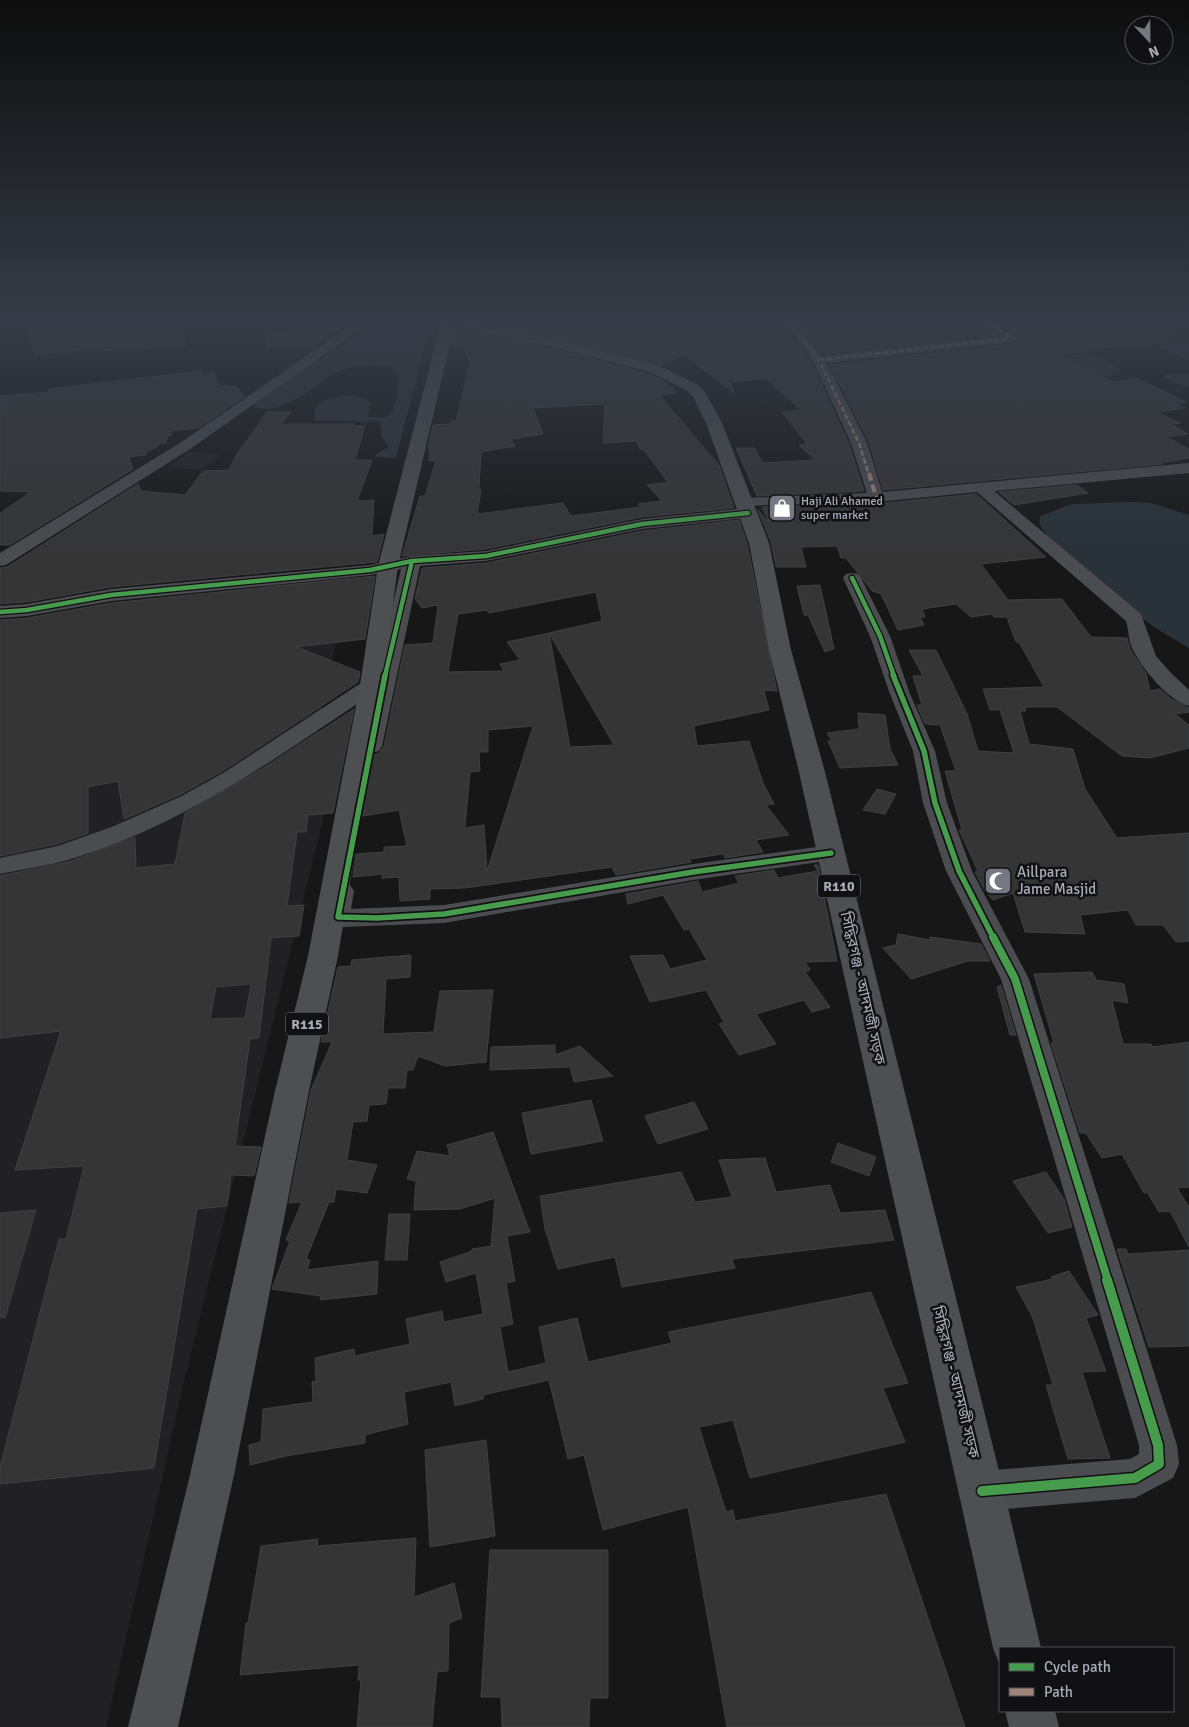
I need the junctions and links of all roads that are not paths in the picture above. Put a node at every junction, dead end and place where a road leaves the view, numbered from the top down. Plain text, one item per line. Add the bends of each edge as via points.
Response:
1 (253, 400) edge
2 (430, 400) edge
3 (702, 400) edge
4 (838, 400) edge
5 (1189, 468) edge
6 (980, 487) junction
7 (876, 497) junction
8 (746, 508) junction
9 (0, 562) edge
10 (400, 564) junction
11 (852, 578) dead end
12 (0, 612) edge
13 (371, 685) junction
14 (1189, 700) edge
15 (831, 853) junction
16 (0, 866) edge
17 (982, 1491) junction
18 (1017, 1647) edge
19 (1030, 1712) edge
20 (153, 1727) edge
21 (1034, 1727) edge

1 - 9 street
2 - 10 main road, R115
3 - 8 main road, সিদ্ধিরগঞ্জ - আদমজী সড়ক / R110
4 - 7 street via 859,443
5 - 6 street
6 - 7 street
6 - 14 street via 1134,618 1139,625 1142,648 1175,689
7 - 8 street
8 - 10 street via 642,524 486,556
8 - 15 main road, সিদ্ধিরগঞ্জ - আদমজী সড়ক / R110 via 759,543 780,650
10 - 12 street via 285,580 111,594
10 - 13 main road, R115
10 - 15 street via 386,672 336,914 338,917 444,914 693,872
11 - 17 street via 880,636 924,751 935,802 958,871 1015,979 1158,1445 1159,1464 1135,1478
13 - 16 street via 233,777 190,801 123,831 63,852
13 - 20 main road, R115 via 322,956 212,1475
15 - 17 main road, সিদ্ধিরগঞ্জ - আদমজী সড়ক / R110
17 - 18 main road, সিদ্ধিরগঞ্জ - আদমজী সড়ক / R110
19 - 21 main road

